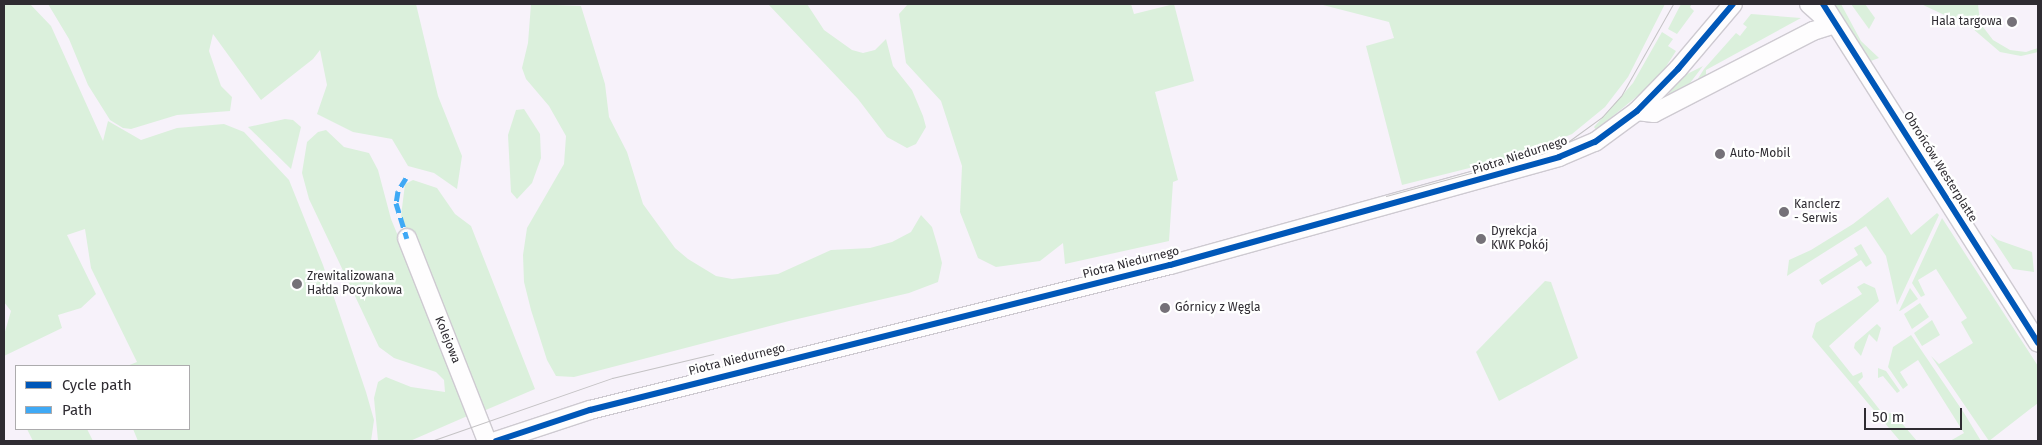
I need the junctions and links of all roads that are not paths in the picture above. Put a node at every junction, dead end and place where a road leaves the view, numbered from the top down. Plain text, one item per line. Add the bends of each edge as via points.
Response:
1 (1809, 4) edge
2 (1823, 4) edge
3 (1726, 8) edge
4 (1836, 29) junction
5 (1638, 111) junction
6 (407, 238) dead end
7 (2033, 323) edge
8 (2038, 343) edge
9 (487, 441) edge
10 (496, 441) edge

1 - 4 street, Obrońców Westerplatte
2 - 4 street, Obrońców Westerplatte
3 - 5 street, Piotra Niedurnego via 1678,69
4 - 5 street via 1813,31 1654,113
4 - 7 street, Obrońców Westerplatte
5 - 10 street, Piotra Niedurnego via 1595,142 1525,168 1170,265 590,410
6 - 9 street, Kolejowa
7 - 8 street, Obrońców Westerplatte

